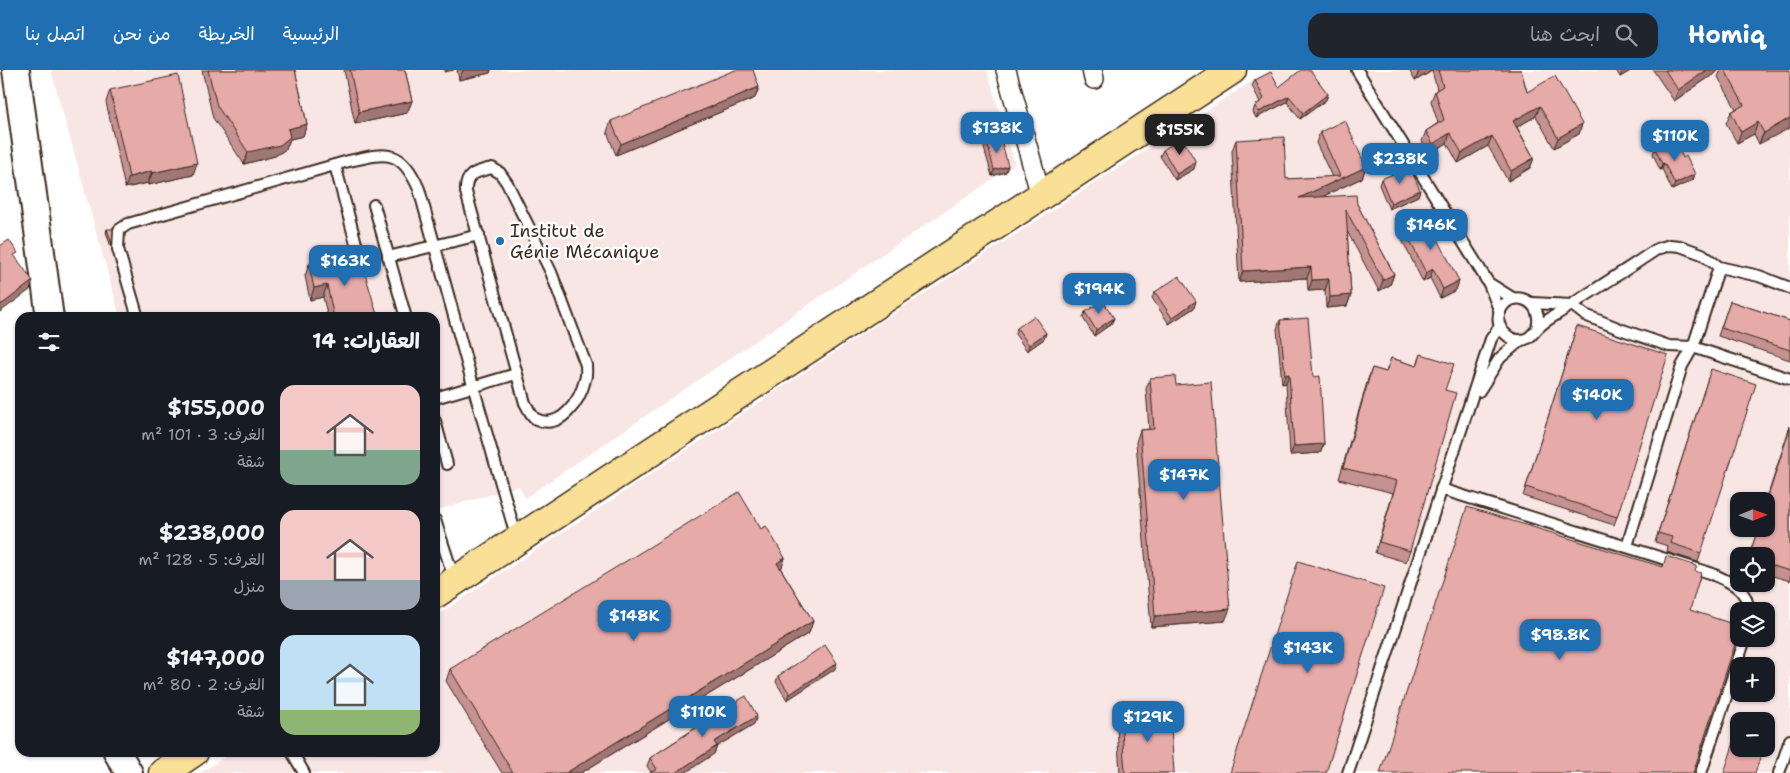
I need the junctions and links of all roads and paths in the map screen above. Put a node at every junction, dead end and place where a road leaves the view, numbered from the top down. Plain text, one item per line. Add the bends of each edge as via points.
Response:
1 (16, 70) edge
2 (1006, 70) edge
3 (1232, 70) edge
4 (1357, 70) edge
5 (334, 165) junction
6 (1041, 196) junction
7 (374, 205) dead end
8 (479, 235) junction
9 (434, 246) junction
10 (388, 257) junction
11 (1719, 267) junction
12 (366, 280) edge
13 (1489, 284) junction
14 (1790, 288) edge
15 (1514, 299) junction
16 (1532, 303) junction
17 (1572, 305) junction
18 (49, 312) edge
19 (136, 312) edge
20 (404, 312) edge
21 (1500, 312) junction
22 (1500, 326) junction
23 (1538, 328) junction
24 (1522, 340) junction
25 (1693, 347) junction
26 (516, 374) junction
27 (1790, 379) edge
28 (473, 386) junction
29 (440, 396) edge
30 (1465, 418) junction
31 (440, 439) edge
32 (447, 464) dead end
33 (1441, 489) junction
34 (517, 540) junction
35 (1627, 546) junction
36 (440, 554) edge
37 (445, 588) edge
38 (1747, 602) edge
39 (1741, 647) edge
40 (1790, 740) edge
41 (120, 757) edge
42 (187, 757) edge
43 (295, 757) edge
44 (129, 773) edge
45 (163, 773) edge
46 (304, 773) edge
47 (1348, 773) edge
48 (1701, 773) edge
49 (1779, 773) edge

1 - 18 street
2 - 6 street
3 - 6 main road
4 - 13 lane
5 - 9 lane via 377,155 399,159 412,173 419,190
5 - 12 lane
5 - 19 lane via 140,220 119,230 118,248
6 - 34 main road
7 - 10 lane
8 - 9 lane
8 - 26 lane
8 - 26 lane via 465,183 478,171 492,168 507,183 551,272 586,364 586,378 578,399 564,416 553,421 533,416 525,403
9 - 10 lane
9 - 28 lane
10 - 20 lane
11 - 14 lane via 1759,276
11 - 17 lane via 1702,254 1670,245 1657,249
11 - 25 lane
13 - 15 lane
13 - 21 lane
15 - 16 lane
15 - 21 lane
16 - 17 lane
16 - 23 lane via 1539,314
17 - 23 lane
17 - 25 lane via 1585,316 1620,329 1669,346
21 - 22 lane
22 - 24 lane via 1508,337
22 - 30 lane via 1492,339
23 - 24 lane
24 - 30 lane via 1496,364
25 - 27 lane
25 - 35 lane via 1682,366
26 - 28 lane
28 - 29 lane
28 - 34 lane
30 - 33 lane
31 - 32 lane
33 - 35 lane
33 - 47 lane
34 - 37 main road
35 - 38 lane via 1733,583 1743,592
36 - 37 lane
39 - 48 lane
40 - 49 lane
41 - 44 street
42 - 45 main road
43 - 46 lane

